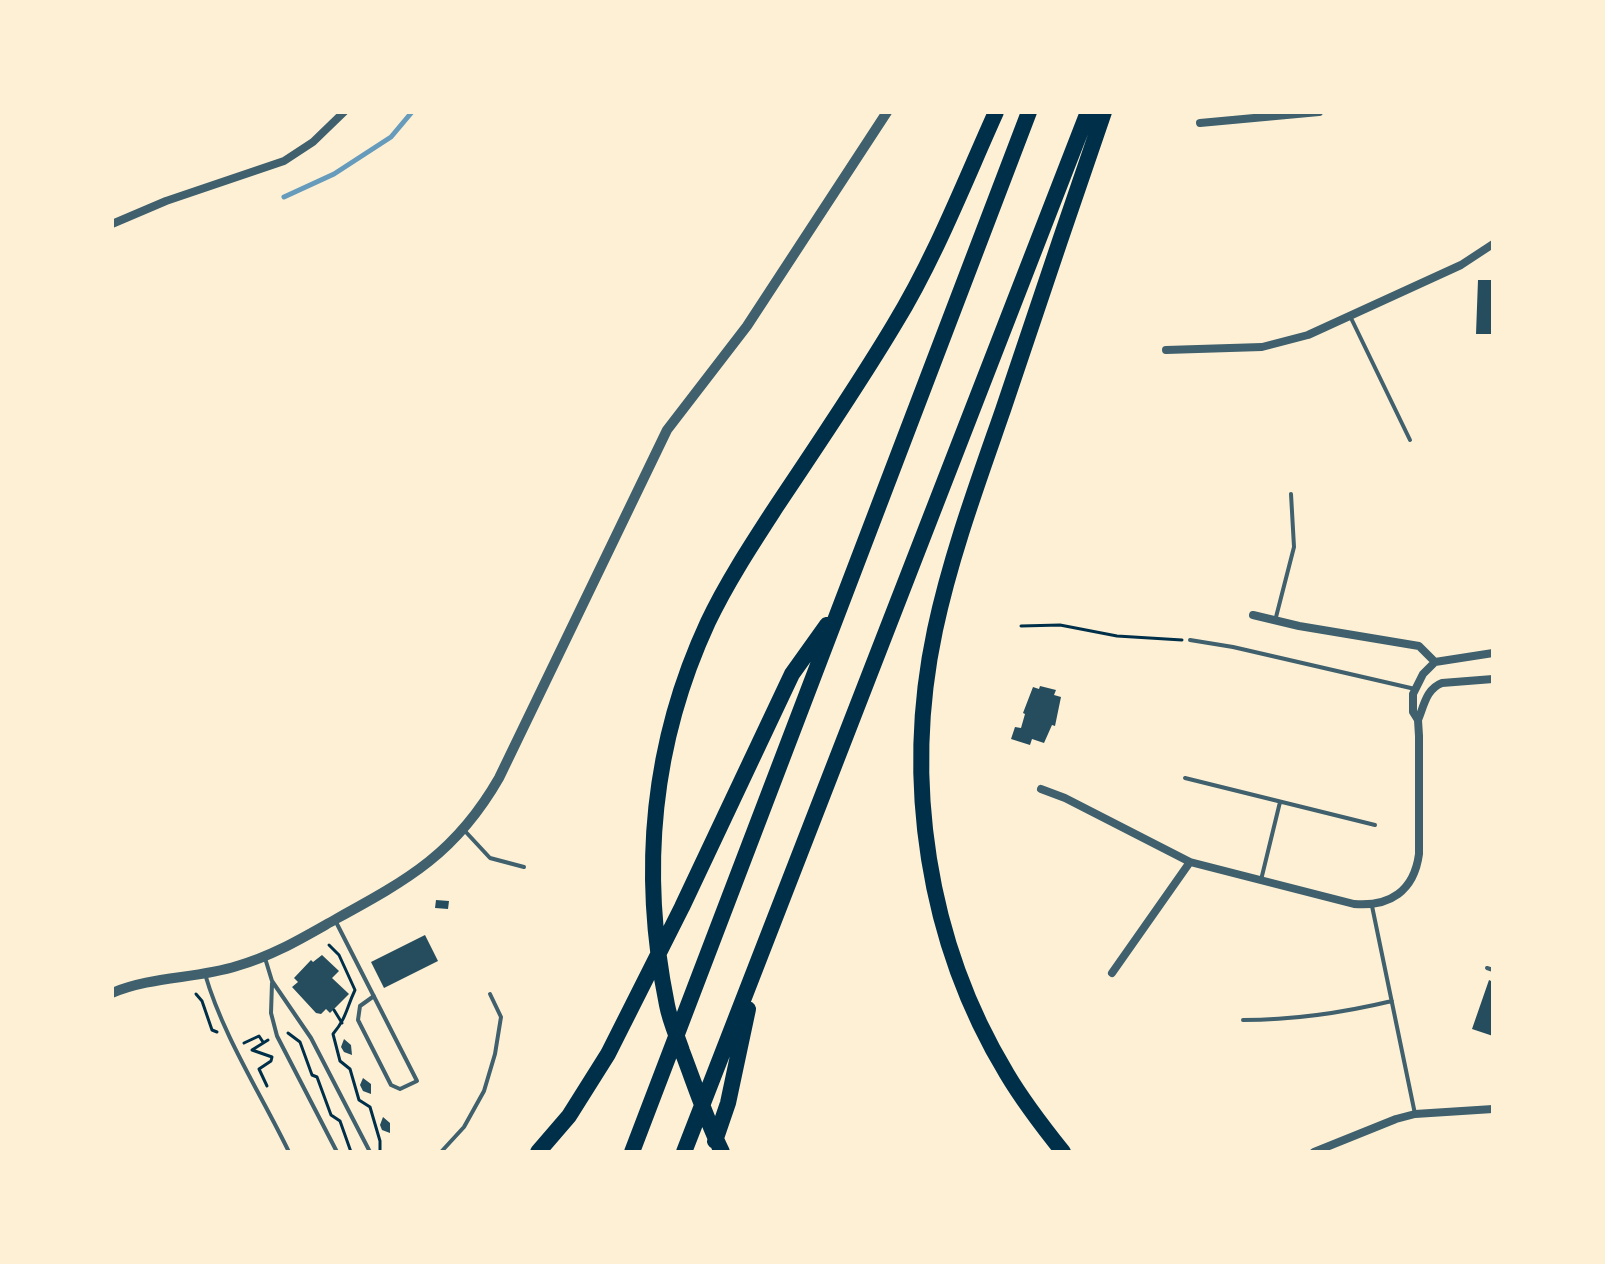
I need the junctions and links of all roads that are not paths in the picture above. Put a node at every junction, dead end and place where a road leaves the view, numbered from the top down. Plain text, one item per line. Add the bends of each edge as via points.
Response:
1 (344, 112) edge
2 (887, 112) edge
3 (996, 112) edge
4 (1029, 112) edge
5 (1088, 112) edge
6 (1104, 112) edge
7 (1319, 112) edge
8 (1200, 123) dead end
9 (112, 224) edge
10 (1493, 244) edge
11 (1350, 316) junction
12 (1166, 350) dead end
13 (1410, 440) dead end
14 (1291, 494) dead end
15 (842, 604) junction
16 (1253, 615) dead end
17 (1275, 621) junction
18 (1190, 640) road end
19 (1493, 653) edge
20 (1435, 662) junction
21 (1493, 679) edge
22 (1415, 689) junction
23 (1418, 720) junction
24 (1185, 778) dead end
25 (1041, 789) dead end
26 (1280, 802) junction
27 (1375, 825) dead end
28 (464, 830) junction
29 (1190, 862) junction
30 (524, 867) dead end
31 (1261, 880) junction
32 (1372, 906) junction
33 (335, 920) junction
34 (759, 956) junction
35 (265, 957) junction
36 (205, 973) junction
37 (1112, 973) dead end
38 (272, 981) junction
39 (112, 993) edge
40 (490, 994) dead end
41 (374, 996) junction
42 (1392, 1001) junction
43 (1243, 1020) dead end
44 (1493, 1109) edge
45 (1415, 1114) junction
46 (684, 1150) edge
47 (289, 1152) edge
48 (337, 1152) edge
49 (370, 1152) edge
50 (441, 1152) edge
51 (538, 1152) edge
52 (632, 1152) edge
53 (712, 1152) edge
54 (722, 1152) edge
55 (1063, 1152) edge
56 (1314, 1152) edge

1 - 9 street via 284,161
2 - 28 street via 747,326 667,430 499,778
3 - 54 highway via 896,323 709,620 669,733 652,846 654,923 667,1008
4 - 15 highway
5 - 34 highway
6 - 55 highway via 964,527 935,630 921,761 924,824 947,940 974,1011 1006,1073
7 - 8 street
10 - 11 street via 1461,265
11 - 12 street via 1262,347
11 - 13 lane
14 - 17 lane via 1294,547
15 - 51 highway via 792,674 682,907 588,1088
15 - 52 highway
16 - 17 street
17 - 20 street via 1419,646
18 - 22 lane
19 - 20 street
20 - 22 street
21 - 23 street via 1435,686
22 - 23 street via 1413,712
23 - 32 street via 1417,873 1407,887
24 - 26 lane
25 - 29 street
26 - 27 lane
26 - 31 lane
28 - 30 lane via 490,858
28 - 33 street via 428,865
29 - 31 street
29 - 37 street
31 - 32 street
32 - 42 lane
33 - 35 street
33 - 41 lane
34 - 46 highway
34 - 53 highway via 728,1103
35 - 36 street
35 - 38 lane
36 - 39 street
36 - 47 lane
38 - 48 lane via 277,1036
38 - 49 lane via 311,1038
40 - 50 lane via 501,1017 484,1091 464,1127
41 - 41 lane via 417,1081 400,1089 358,1020 360,1006
42 - 43 lane via 1290,1020
42 - 45 lane
44 - 45 street
45 - 56 street

